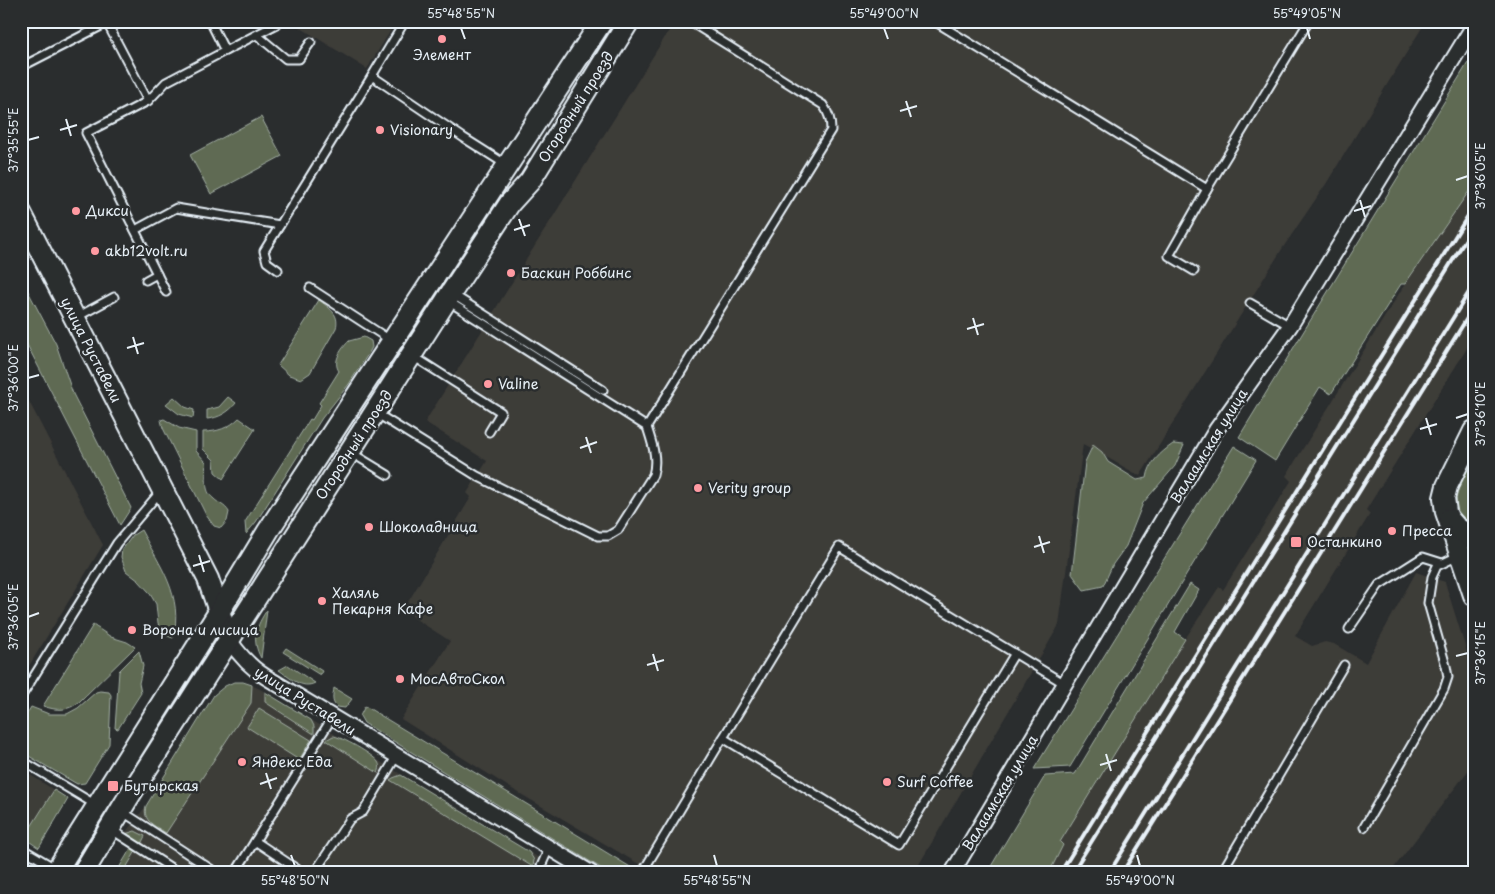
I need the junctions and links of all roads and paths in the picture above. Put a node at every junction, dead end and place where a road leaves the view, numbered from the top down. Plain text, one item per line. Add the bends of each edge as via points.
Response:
1 (210, 21) edge
2 (278, 21) edge
3 (405, 21) edge
4 (602, 21) edge
5 (630, 21) edge
6 (689, 21) edge
7 (934, 21) edge
8 (1309, 21) edge
9 (107, 22) edge
10 (1474, 25) edge
11 (257, 35) junction
12 (311, 42) dead end
13 (225, 51) junction
14 (21, 67) edge
15 (372, 76) junction
16 (148, 100) junction
17 (508, 166) junction
18 (1207, 189) junction
19 (21, 213) edge
20 (280, 225) junction
21 (134, 230) junction
22 (278, 270) dead end
23 (1194, 271) dead end
24 (157, 274) junction
25 (146, 280) dead end
26 (310, 288) dead end
27 (166, 292) dead end
28 (449, 296) junction
29 (114, 297) dead end
30 (1250, 303) dead end
31 (74, 318) junction
32 (1290, 326) junction
33 (392, 342) junction
34 (412, 356) junction
35 (603, 390) dead end
36 (375, 412) junction
37 (647, 427) junction
38 (1474, 431) edge
39 (489, 432) dead end
40 (350, 452) junction
41 (388, 475) dead end
42 (162, 490) junction
43 (1448, 517) junction
44 (1474, 538) edge
45 (1464, 571) edge
46 (219, 612) junction
47 (1349, 629) dead end
48 (230, 640) junction
49 (1015, 654) junction
50 (1344, 665) dead end
51 (1065, 684) junction
52 (21, 697) edge
53 (332, 718) junction
54 (723, 738) junction
55 (396, 757) junction
56 (21, 760) edge
57 (97, 805) junction
58 (121, 810) junction
59 (1364, 827) dead end
60 (109, 829) junction
61 (255, 841) junction
62 (21, 848) edge
63 (549, 848) junction
64 (56, 871) edge
65 (83, 873) edge
66 (179, 873) edge
67 (217, 873) edge
68 (234, 873) edge
69 (303, 873) edge
70 (314, 873) edge
71 (538, 873) edge
72 (591, 873) edge
73 (642, 873) edge
74 (952, 873) edge
75 (1221, 873) edge

1 - 13 lane
2 - 11 lane
3 - 15 lane
4 - 17 main road, Огородный проезд
5 - 28 main road, Огородный проезд via 530,181 510,203
6 - 37 lane via 823,105 831,120 831,130
7 - 18 lane
8 - 18 lane
9 - 14 lane
9 - 16 lane
10 - 32 street, Валаамская улица
11 - 12 lane via 291,60 298,59
11 - 13 lane
13 - 16 lane via 166,82
15 - 17 lane
15 - 20 lane
16 - 21 lane via 86,133
17 - 33 main road, Огородный проезд
18 - 23 lane via 1169,256
19 - 31 main road, улица Руставели
20 - 21 lane via 176,208
20 - 22 lane via 264,251 267,262
21 - 24 lane
24 - 25 lane
24 - 27 lane
26 - 33 lane
28 - 34 main road, Огородный проезд
28 - 35 lane
28 - 37 lane
29 - 31 lane
30 - 32 lane
31 - 42 main road, улица Руставели
32 - 51 street, Валаамская улица via 1216,430
33 - 46 main road, Огородный проезд
34 - 36 main road, Огородный проезд
34 - 39 lane via 501,412
36 - 37 lane via 478,476 604,537 618,530 653,475 655,454
36 - 40 main road, Огородный проезд
38 - 43 main road via 1447,486 1444,498
40 - 41 lane
40 - 48 main road, Огородный проезд
42 - 46 main road, улица Руставели via 208,579
42 - 52 lane via 117,543
43 - 44 main road
43 - 45 main road
45 - 47 lane via 1423,557 1379,585
45 - 59 lane via 1438,566 1432,577 1428,603 1448,677 1444,690
46 - 48 main road, улица Руставели
46 - 57 main road, Огородный проезд
48 - 53 street, улица Руставели via 250,667
48 - 58 main road, Огородный проезд
49 - 51 lane
49 - 54 lane via 839,547
49 - 54 lane via 899,845
50 - 75 lane
51 - 74 street, Валаамская улица
53 - 55 street, улица Руставели
53 - 61 lane
54 - 73 lane
55 - 63 street, улица Руставели
55 - 70 lane via 362,812 350,819
56 - 57 lane
57 - 64 main road, Огородный проезд
58 - 60 main road, Огородный проезд
58 - 67 lane
60 - 65 main road, Огородный проезд
60 - 66 lane
61 - 68 lane
61 - 69 lane
62 - 64 lane
63 - 71 lane
63 - 72 street, улица Руставели

